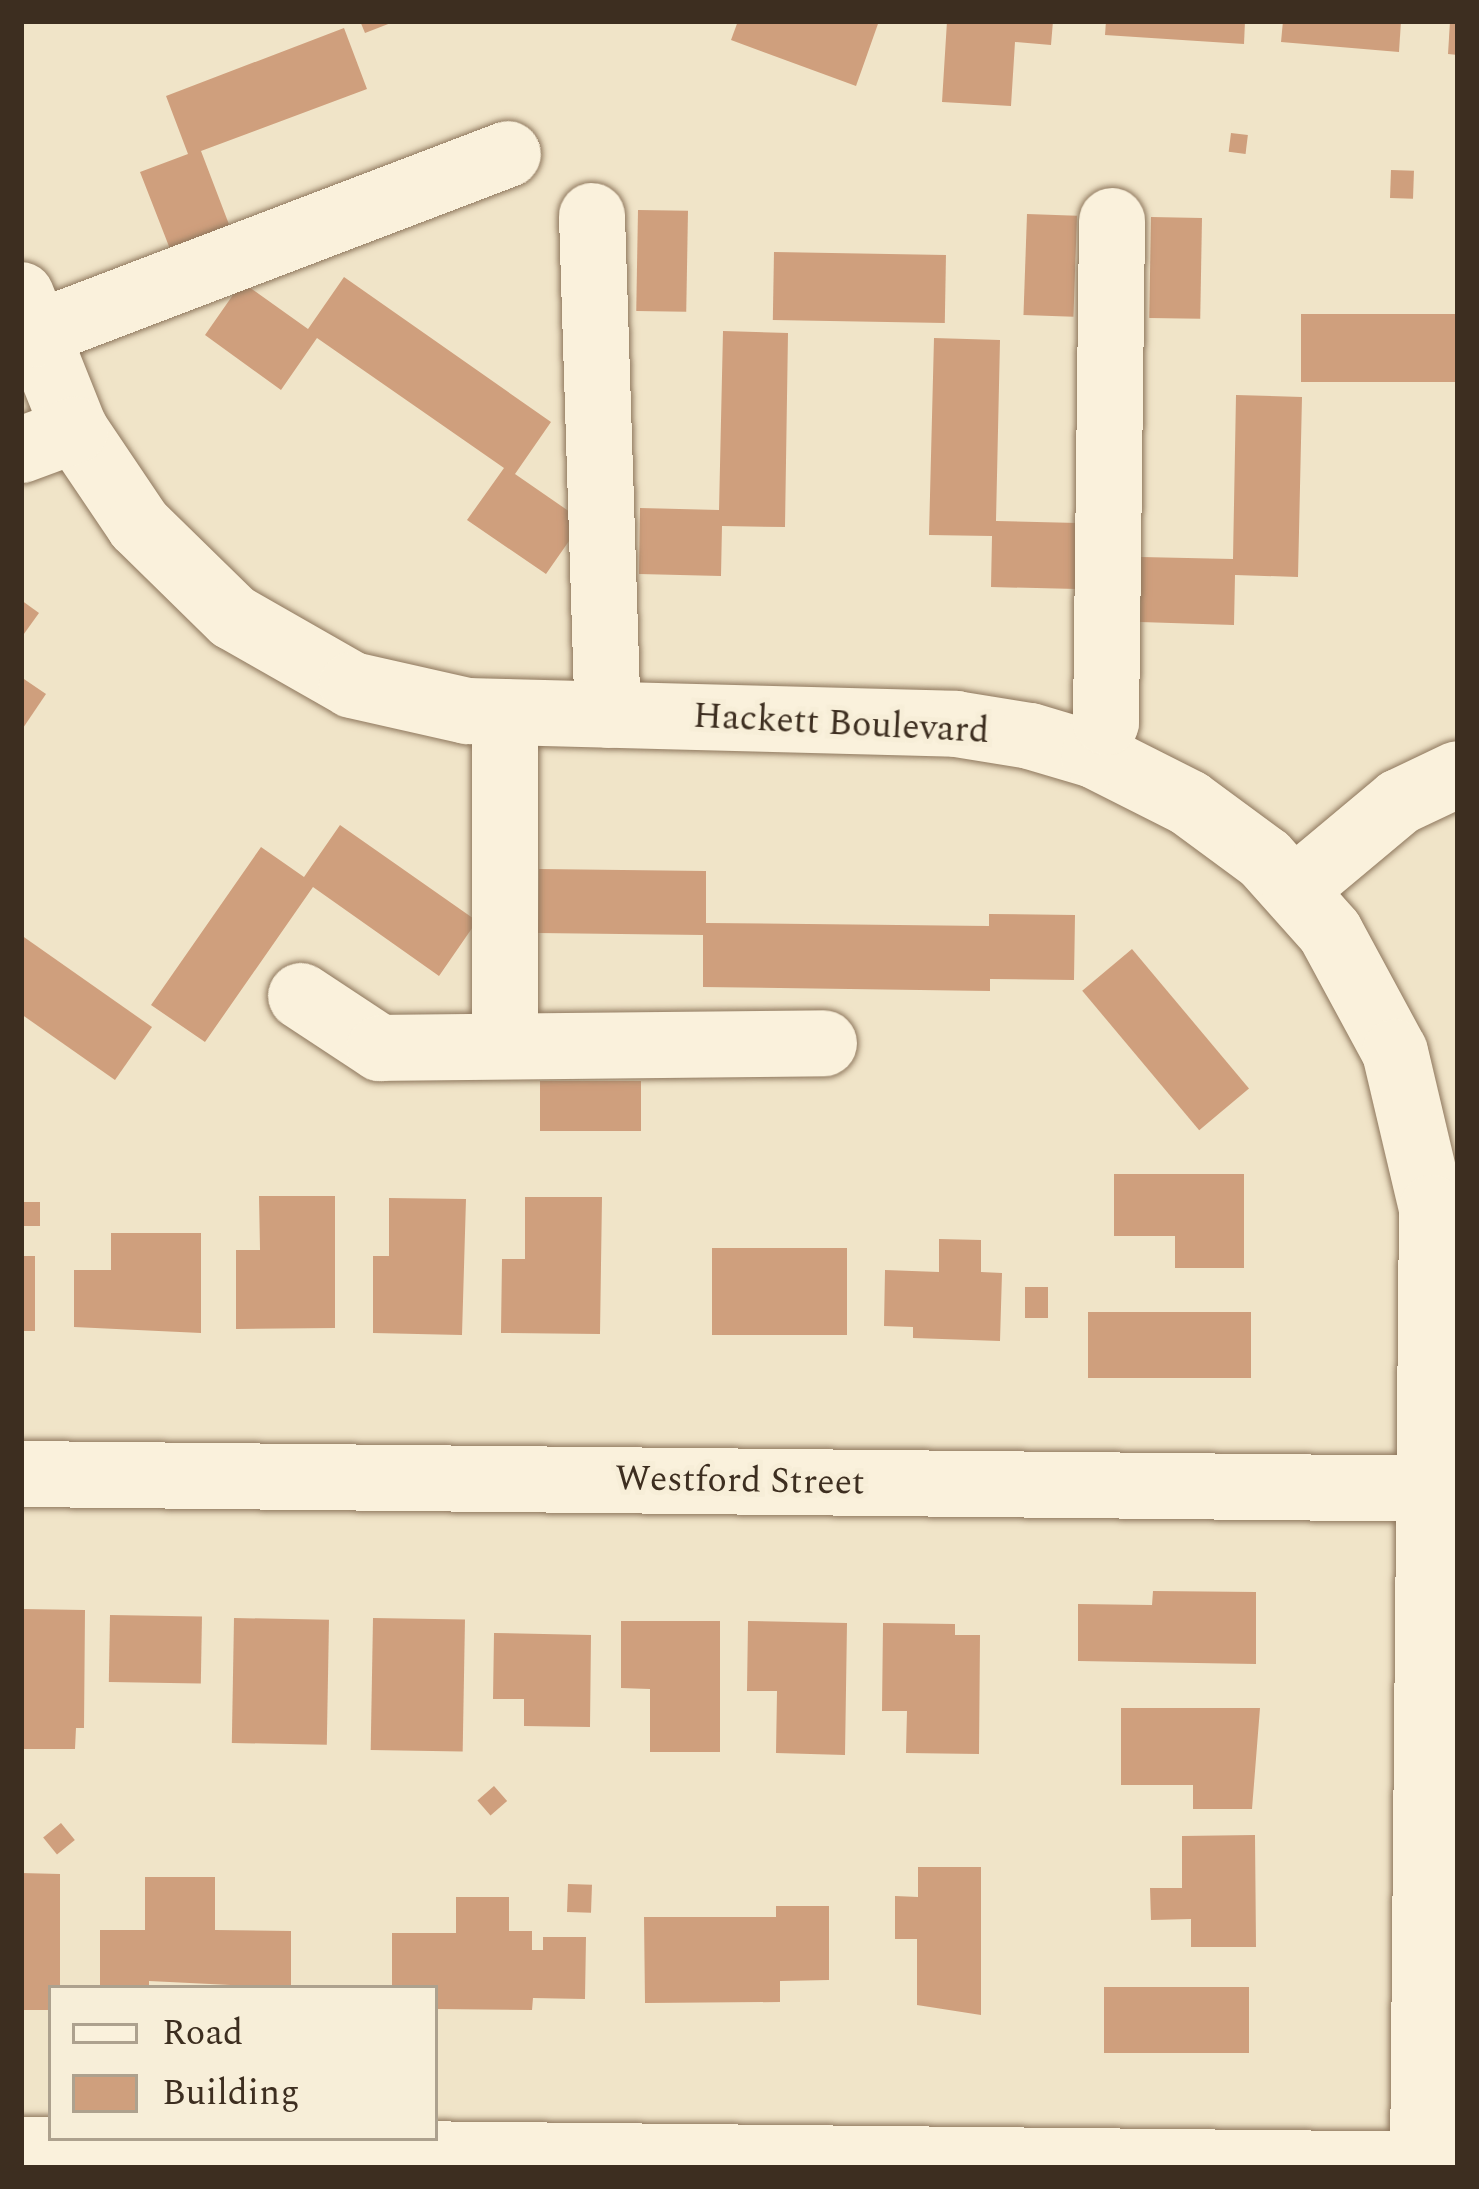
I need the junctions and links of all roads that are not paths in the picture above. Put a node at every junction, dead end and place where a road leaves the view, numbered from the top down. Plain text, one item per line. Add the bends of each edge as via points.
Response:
1 (508, 154) dead end
2 (592, 216) dead end
3 (1112, 221) dead end
4 (28, 314) edge
5 (48, 440) edge
6 (505, 712) junction
7 (608, 715) junction
8 (1094, 755) junction
9 (1458, 774) edge
10 (1295, 889) junction
11 (301, 996) dead end
12 (824, 1042) dead end
13 (505, 1046) junction
14 (21, 1474) edge
15 (1445, 1488) edge
16 (21, 2150) edge
17 (1435, 2166) edge

1 - 4 street
2 - 7 street
3 - 8 street via 1106,722
4 - 5 street, Hackett Boulevard
5 - 6 street, Hackett Boulevard via 166,556 269,642 352,685 411,703
6 - 7 street, Hackett Boulevard
6 - 13 street
7 - 8 street, Hackett Boulevard via 956,724
8 - 10 street, Hackett Boulevard via 1189,803
9 - 10 street via 1399,802
10 - 15 street, Hackett Boulevard via 1379,1013 1423,1154
11 - 13 street via 375,1047
12 - 13 street
14 - 15 street, Westford Street
15 - 17 street, Hackett Boulevard
16 - 17 street

